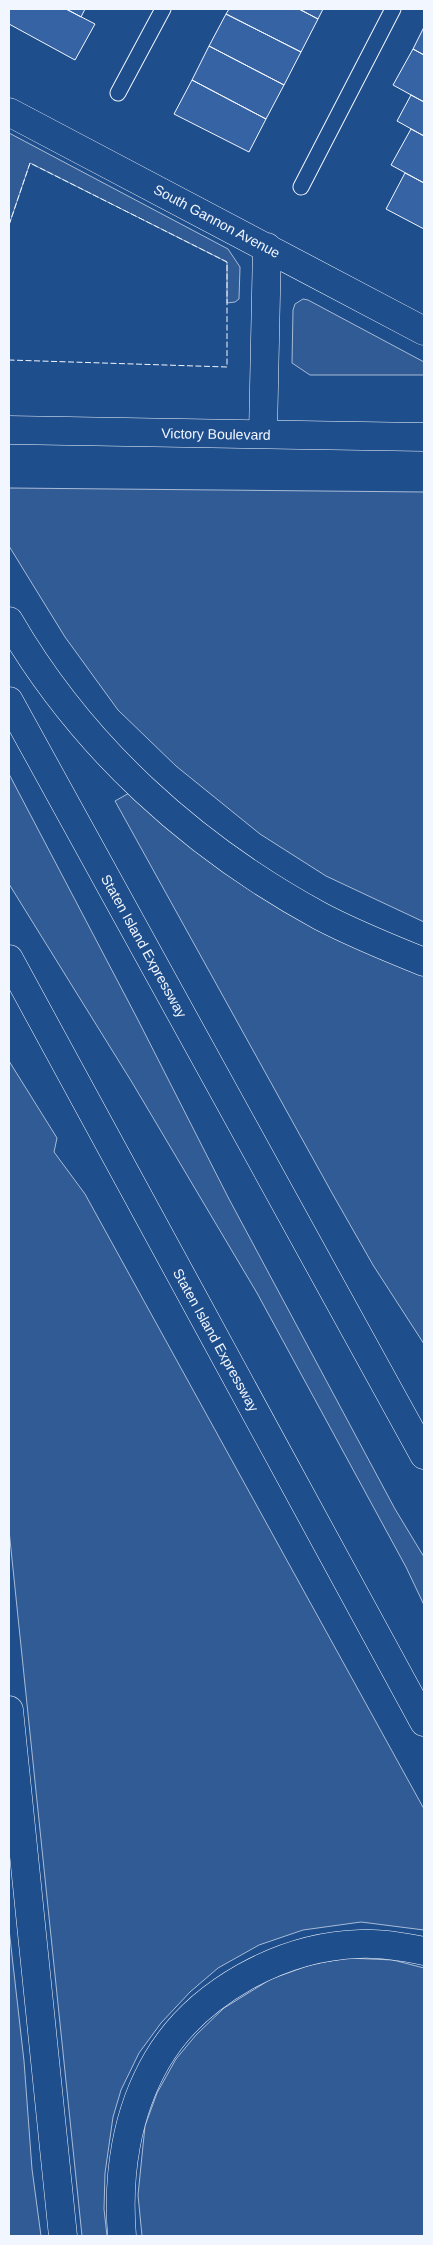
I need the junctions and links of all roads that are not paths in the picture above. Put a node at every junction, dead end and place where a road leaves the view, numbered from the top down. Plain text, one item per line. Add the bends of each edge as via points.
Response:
1 (163, 9) edge
2 (393, 9) edge
3 (118, 94) dead end
4 (9, 112) edge
5 (301, 187) dead end
6 (267, 247) junction
7 (424, 331) edge
8 (9, 430) edge
9 (263, 434) junction
10 (424, 437) edge
11 (9, 621) edge
12 (9, 701) edge
13 (9, 959) edge
14 (424, 962) edge
15 (424, 1454) edge
16 (9, 1710) edge
17 (424, 1722) edge
18 (424, 1951) edge
19 (63, 2236) edge
20 (122, 2236) edge

1 - 3 lane
2 - 5 lane
4 - 6 main road, South Gannon Avenue
6 - 7 main road, South Gannon Avenue
6 - 9 main road
8 - 9 main road, Victory Boulevard
9 - 10 main road, Victory Boulevard
11 - 14 main road via 53,689 86,730 152,797 195,834 320,916
12 - 15 main road, Staten Island Expressway
13 - 17 main road, Staten Island Expressway
16 - 19 main road
18 - 20 main road via 360,1944 308,1952 256,1971 225,1990 190,2019 158,2059 135,2110 122,2166

